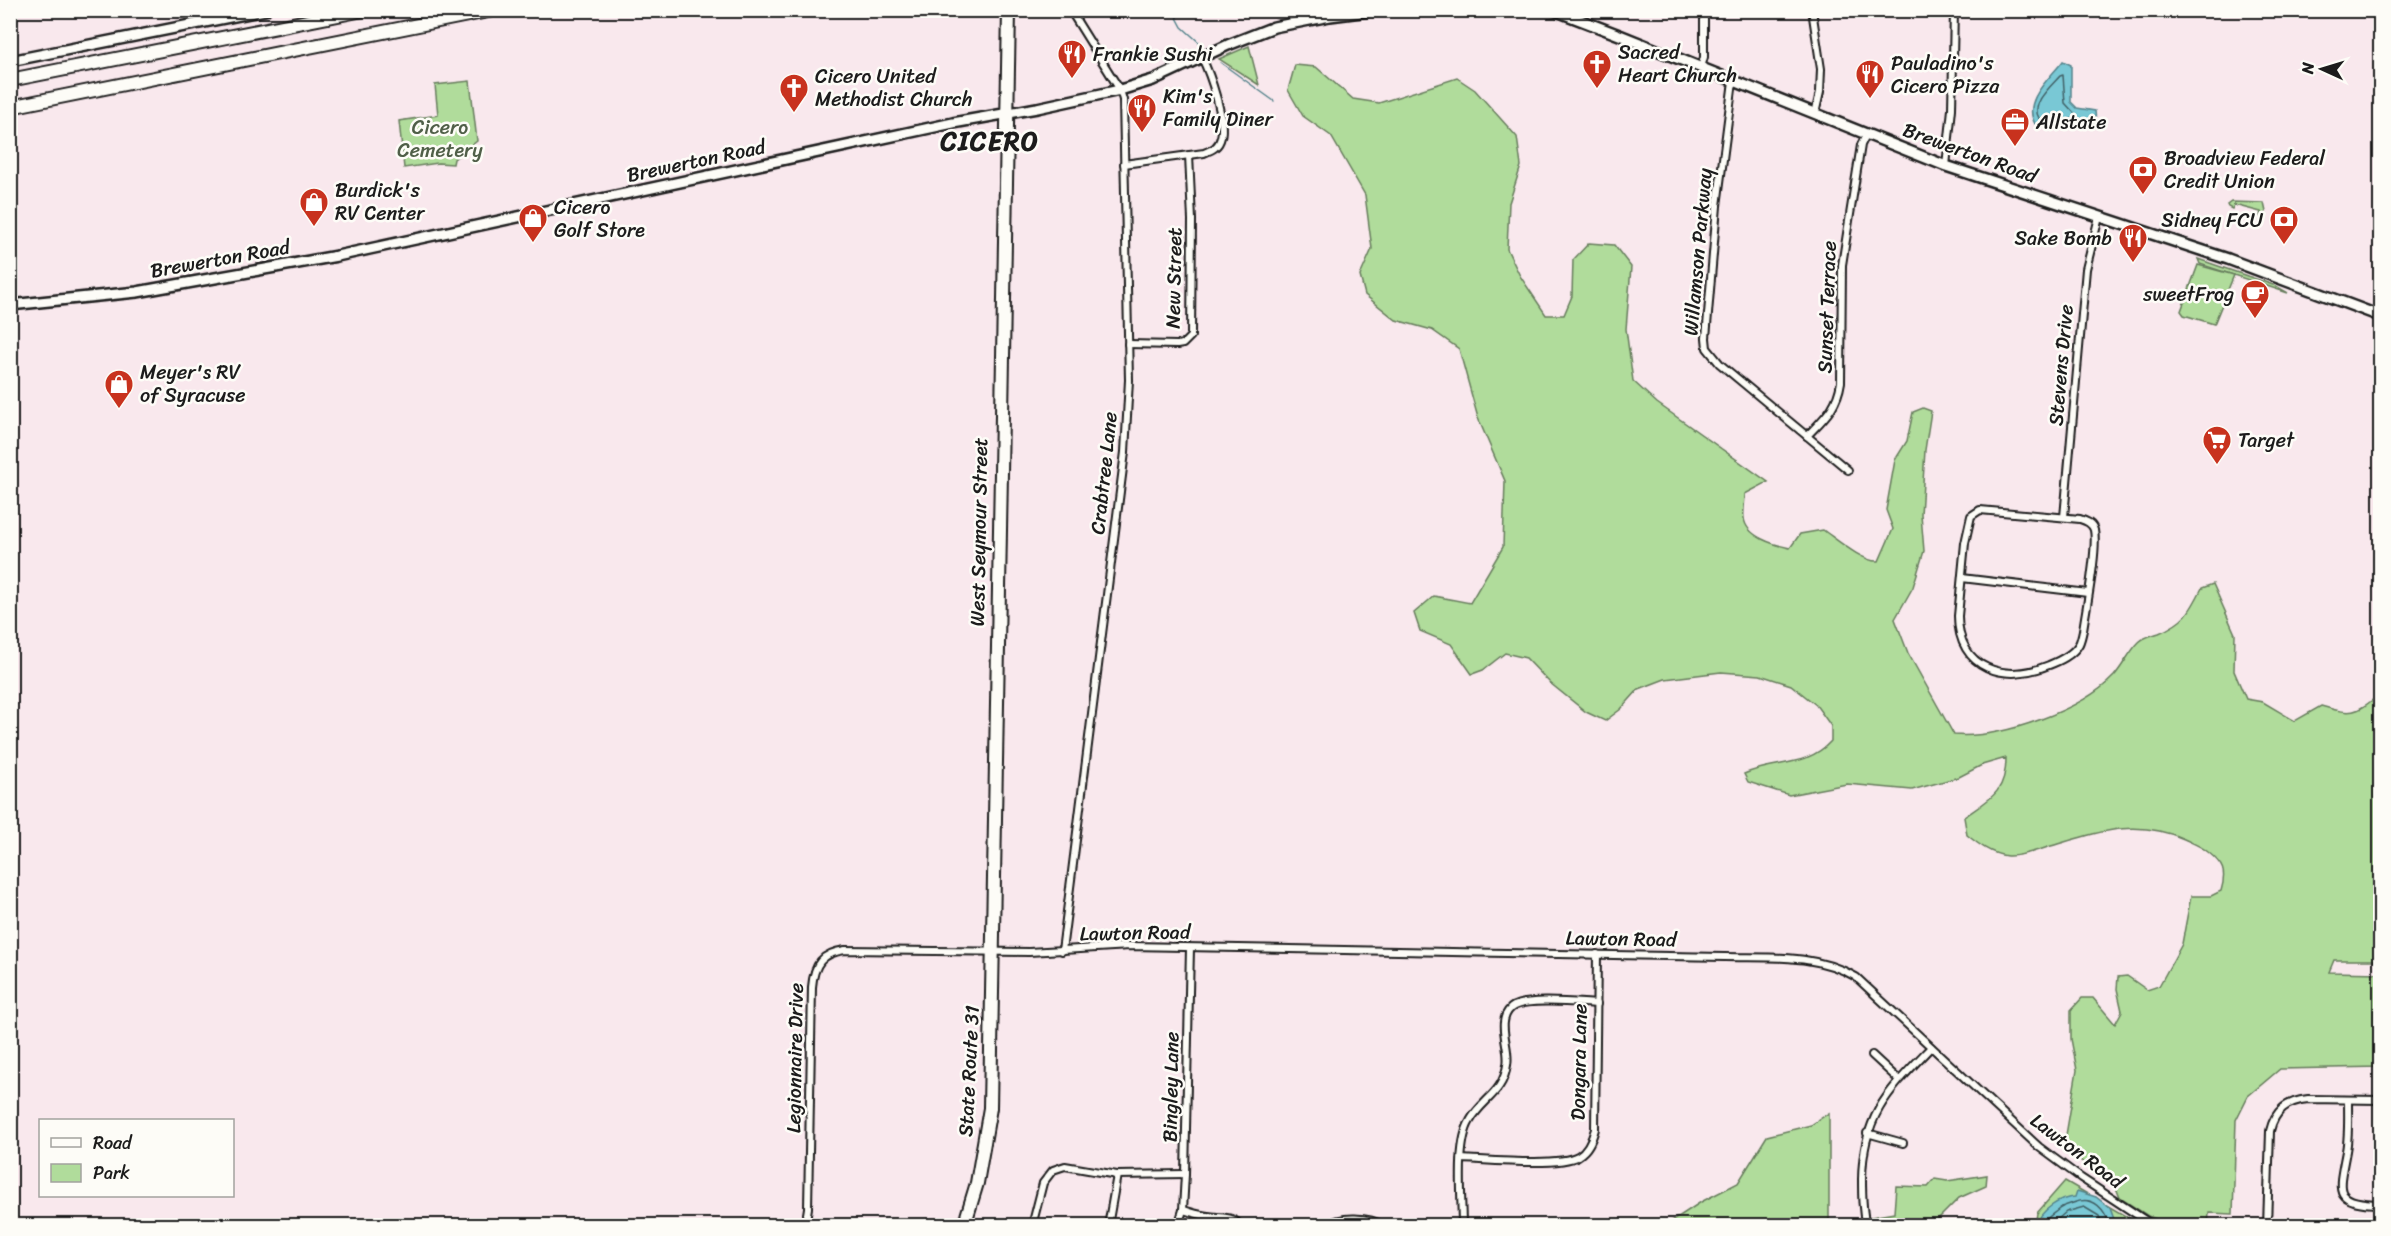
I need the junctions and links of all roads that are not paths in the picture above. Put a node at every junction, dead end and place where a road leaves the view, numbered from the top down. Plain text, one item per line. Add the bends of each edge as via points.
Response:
1 (265, 10) edge
2 (363, 10) edge
3 (494, 10) edge
4 (1009, 10) edge
5 (1070, 10) edge
6 (1377, 10) edge
7 (1554, 10) edge
8 (1704, 10) edge
9 (1812, 10) edge
10 (1954, 10) edge
11 (1202, 58) junction
12 (10, 61) edge
13 (1701, 68) junction
14 (10, 80) edge
15 (1733, 81) junction
16 (1119, 90) junction
17 (10, 107) edge
18 (1006, 113) junction
19 (1815, 114) junction
20 (1866, 135) junction
21 (1189, 155) junction
22 (1124, 165) junction
23 (1946, 166) junction
24 (2098, 217) junction
25 (10, 305) edge
26 (2380, 316) edge
27 (1128, 344) junction
28 (1807, 436) junction
29 (1848, 470) dead end
30 (2064, 517) junction
31 (1962, 578) junction
32 (2088, 593) junction
33 (1190, 948) junction
34 (993, 951) junction
35 (1062, 951) junction
36 (1597, 954) junction
37 (1597, 1004) junction
38 (1931, 1047) junction
39 (1872, 1055) dead end
40 (1899, 1080) junction
41 (2348, 1100) junction
42 (2380, 1100) edge
43 (1867, 1133) junction
44 (1903, 1143) dead end
45 (1462, 1159) junction
46 (1185, 1174) junction
47 (1117, 1175) junction
48 (2380, 1204) edge
49 (1183, 1210) junction
50 (805, 1226) edge
51 (964, 1226) edge
52 (1032, 1226) edge
53 (1108, 1226) edge
54 (1179, 1226) edge
55 (1240, 1226) edge
56 (1326, 1226) edge
57 (1384, 1226) edge
58 (1462, 1226) edge
59 (1866, 1226) edge
60 (2154, 1226) edge
61 (2267, 1226) edge

1 - 12 main road
2 - 14 highway
3 - 17 highway
4 - 18 highway, West Seymour Street
5 - 16 street, Crabtree Lane
6 - 11 main road, Brewerton Road via 1274,27
7 - 13 main road, Brewerton Road
8 - 13 street
9 - 19 street via 1821,69
10 - 23 street via 1952,109
11 - 16 main road, Brewerton Road
11 - 21 street via 1222,136 1213,150
13 - 15 main road, Brewerton Road
15 - 19 main road, Brewerton Road
15 - 28 street, Willamson Parkway via 1717,206 1707,348 1720,364
16 - 18 main road, Brewerton Road
16 - 22 street, Crabtree Lane via 1124,106
18 - 25 main road, Brewerton Road via 337,256 137,292
18 - 34 highway, West Seymour Street
19 - 20 main road, Brewerton Road
20 - 23 main road, Brewerton Road
20 - 28 street, Sunset Terrace via 1861,145 1842,265 1838,398
21 - 22 street
21 - 27 street, New Street via 1191,336 1177,345
22 - 27 street, Crabtree Lane
23 - 24 main road, Brewerton Road
24 - 26 main road, Brewerton Road via 2228,259
24 - 30 street, Stevens Drive via 2086,269
27 - 35 street, Crabtree Lane via 1125,452
28 - 29 street, Willamson Parkway
30 - 31 street via 1976,511 1967,526
30 - 32 street via 2087,521 2093,528
31 - 32 street
31 - 32 street via 1958,628 1964,647 1978,663 2010,674 2042,668 2073,651 2083,630
33 - 35 street, Lawton Road via 1131,946
33 - 36 street, Lawton Road
33 - 46 street, Bingley Lane
34 - 35 street, Lawton Road
34 - 50 street, Legionnaire Drive via 845,950 826,954 815,967
34 - 51 highway, State Route 31 via 989,1119
36 - 37 street, Dongara Lane
36 - 38 street, Lawton Road via 1828,963 1856,977
37 - 45 street via 1524,1002 1510,1008 1503,1023 1508,1050 1505,1077 1470,1120 1462,1140
37 - 45 street, Dongara Lane via 1595,1129 1589,1145 1578,1156 1559,1161
38 - 40 street
38 - 60 street, Lawton Road via 2052,1157
39 - 40 street
40 - 43 street via 1879,1107
41 - 42 street
41 - 48 street via 2348,1141 2339,1185 2345,1196 2355,1202
41 - 61 street via 2297,1100 2282,1107 2272,1121
43 - 44 street
43 - 59 street via 1862,1168
45 - 58 street
46 - 47 street
46 - 49 street, Bingley Lane
47 - 52 street via 1065,1166 1053,1170 1043,1183
47 - 53 street
49 - 54 street, Bingley Lane
49 - 55 street via 1223,1216 1236,1220
56 - 57 street via 1337,1220 1372,1220

